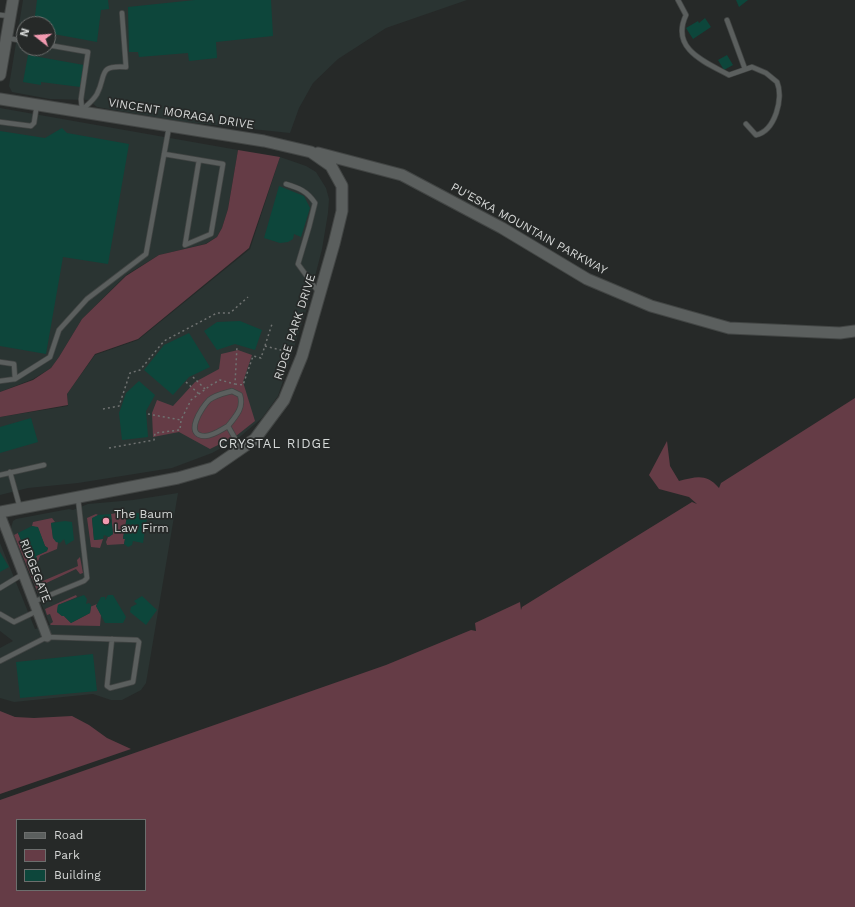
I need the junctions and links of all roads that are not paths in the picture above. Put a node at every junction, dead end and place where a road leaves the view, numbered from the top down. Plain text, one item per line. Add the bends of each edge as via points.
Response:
1 (13, 0) edge
2 (678, 0) edge
3 (122, 13) dead end
4 (5, 16) edge
5 (727, 20) dead end
6 (7, 38) junction
7 (16, 40) edge
8 (56, 46) edge
9 (745, 69) junction
10 (0, 75) edge
11 (0, 99) edge
12 (37, 104) junction
13 (82, 110) junction
14 (0, 122) edge
15 (746, 124) dead end
16 (170, 125) junction
17 (311, 152) junction
18 (164, 154) junction
19 (199, 160) junction
20 (286, 184) dead end
21 (342, 186) joint
22 (319, 293) junction
23 (855, 331) edge
24 (0, 362) edge
25 (15, 379) junction
26 (0, 381) edge
27 (228, 426) junction
28 (241, 449) junction
29 (44, 466) dead end
30 (10, 472) junction
31 (0, 475) edge
32 (77, 496) junction
33 (20, 508) junction
34 (0, 513) edge
35 (23, 574) junction
36 (0, 588) edge
37 (34, 602) junction
38 (37, 611) junction
39 (0, 614) edge
40 (47, 636) junction
41 (112, 639) junction
42 (0, 661) edge

1 - 4 street
2 - 9 lane via 686,15 682,33 691,54 729,75
3 - 13 lane via 126,66 107,68 94,99
4 - 6 street
5 - 9 lane
6 - 7 lane
6 - 10 street
8 - 13 lane via 88,52 81,100
9 - 15 lane via 752,67 774,78 780,87 774,116 766,131 756,135
11 - 12 street, VINCENT MORAGA DRIVE
12 - 13 street, VINCENT MORAGA DRIVE
12 - 14 lane via 34,123 31,126
13 - 16 street, VINCENT MORAGA DRIVE
16 - 17 street, VINCENT MORAGA DRIVE
16 - 18 lane
17 - 21 street, VINCENT MORAGA DRIVE via 331,166
17 - 23 street, PU'ESKA MOUNTAIN PARKWAY via 402,174 502,228 588,279 651,306 729,328 840,333
18 - 19 lane
18 - 25 lane via 146,254 87,299 59,330 50,357
19 - 19 lane via 222,164 211,234 186,245
20 - 22 lane via 309,194 314,203 298,264
21 - 22 street, RIDGE PARK DRIVE via 342,212
22 - 28 street, RIDGE PARK DRIVE via 302,356 284,400 255,439
24 - 25 lane via 14,364
25 - 26 lane
27 - 27 lane via 242,403 240,395 232,391 210,399 198,413 195,430 199,435 206,436
27 - 28 lane
28 - 32 street, RIDGE PARK DRIVE via 213,468 178,478
29 - 30 lane
30 - 31 lane
30 - 33 lane
32 - 33 street, RIDGE PARK DRIVE
32 - 37 lane via 87,578
33 - 34 street, RIDGE PARK DRIVE
34 - 35 street, RIDGEGATE
35 - 36 lane
35 - 37 street, RIDGEGATE
37 - 38 street, RIDGEGATE
38 - 39 lane via 12,622
38 - 40 street, RIDGEGATE
40 - 41 lane
40 - 42 lane
41 - 41 lane via 139,642 133,682 110,688 107,686

